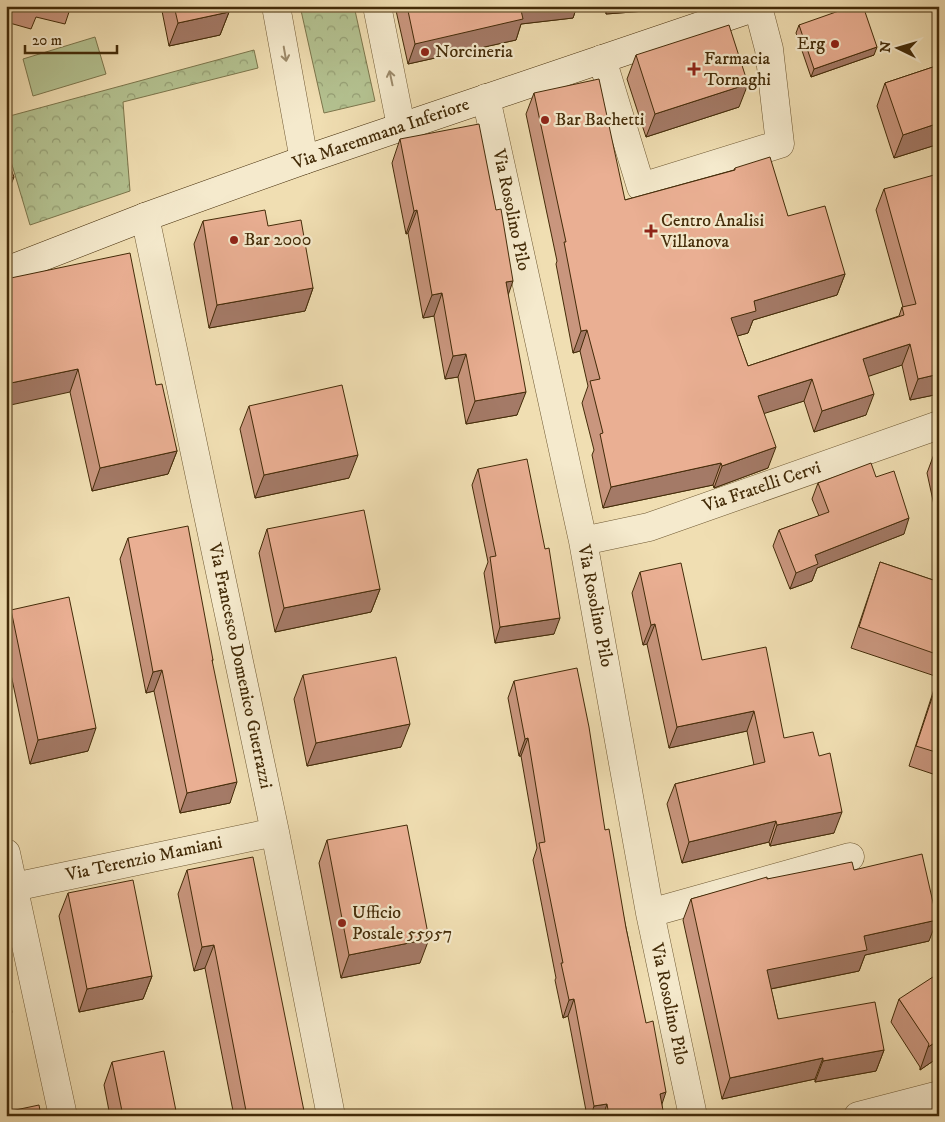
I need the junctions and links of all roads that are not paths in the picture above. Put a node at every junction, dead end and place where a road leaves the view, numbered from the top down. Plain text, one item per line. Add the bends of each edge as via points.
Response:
1 (276, 6) edge
2 (376, 6) edge
3 (758, 6) edge
4 (602, 59) junction
5 (486, 98) junction
6 (401, 126) junction
7 (304, 160) junction
8 (145, 217) junction
9 (6, 271) edge
10 (939, 424) edge
11 (583, 541) junction
12 (275, 832) junction
13 (6, 853) edge
14 (850, 856) dead end
15 (14, 887) junction
16 (650, 913) junction
17 (939, 1095) edge
18 (63, 1116) edge
19 (331, 1116) edge
20 (693, 1116) edge
21 (858, 1116) edge

1 -> 7 street
6 -> 2 street
3 - 4 street, Via Maremmana Inferiore
3 - 4 street via 769,49 780,144 641,187
4 - 5 street, Via Maremmana Inferiore
5 - 6 street, Via Maremmana Inferiore
5 - 11 street, Via Rosolino Pilo
6 - 7 street, Via Maremmana Inferiore
7 - 8 street, Via Maremmana Inferiore
8 - 9 street, Via Maremmana Inferiore
8 - 12 street, Via Francesco Domenico Guerrazzi
10 - 11 street, Via Fratelli Cervi via 649,526
11 - 16 street, Via Rosolino Pilo
12 - 15 street, Via Terenzio Mamiani
12 - 19 street, Via Francesco Domenico Guerrazzi
13 - 15 street
14 - 16 street
15 - 18 street
16 - 20 street, Via Rosolino Pilo
17 - 21 street

